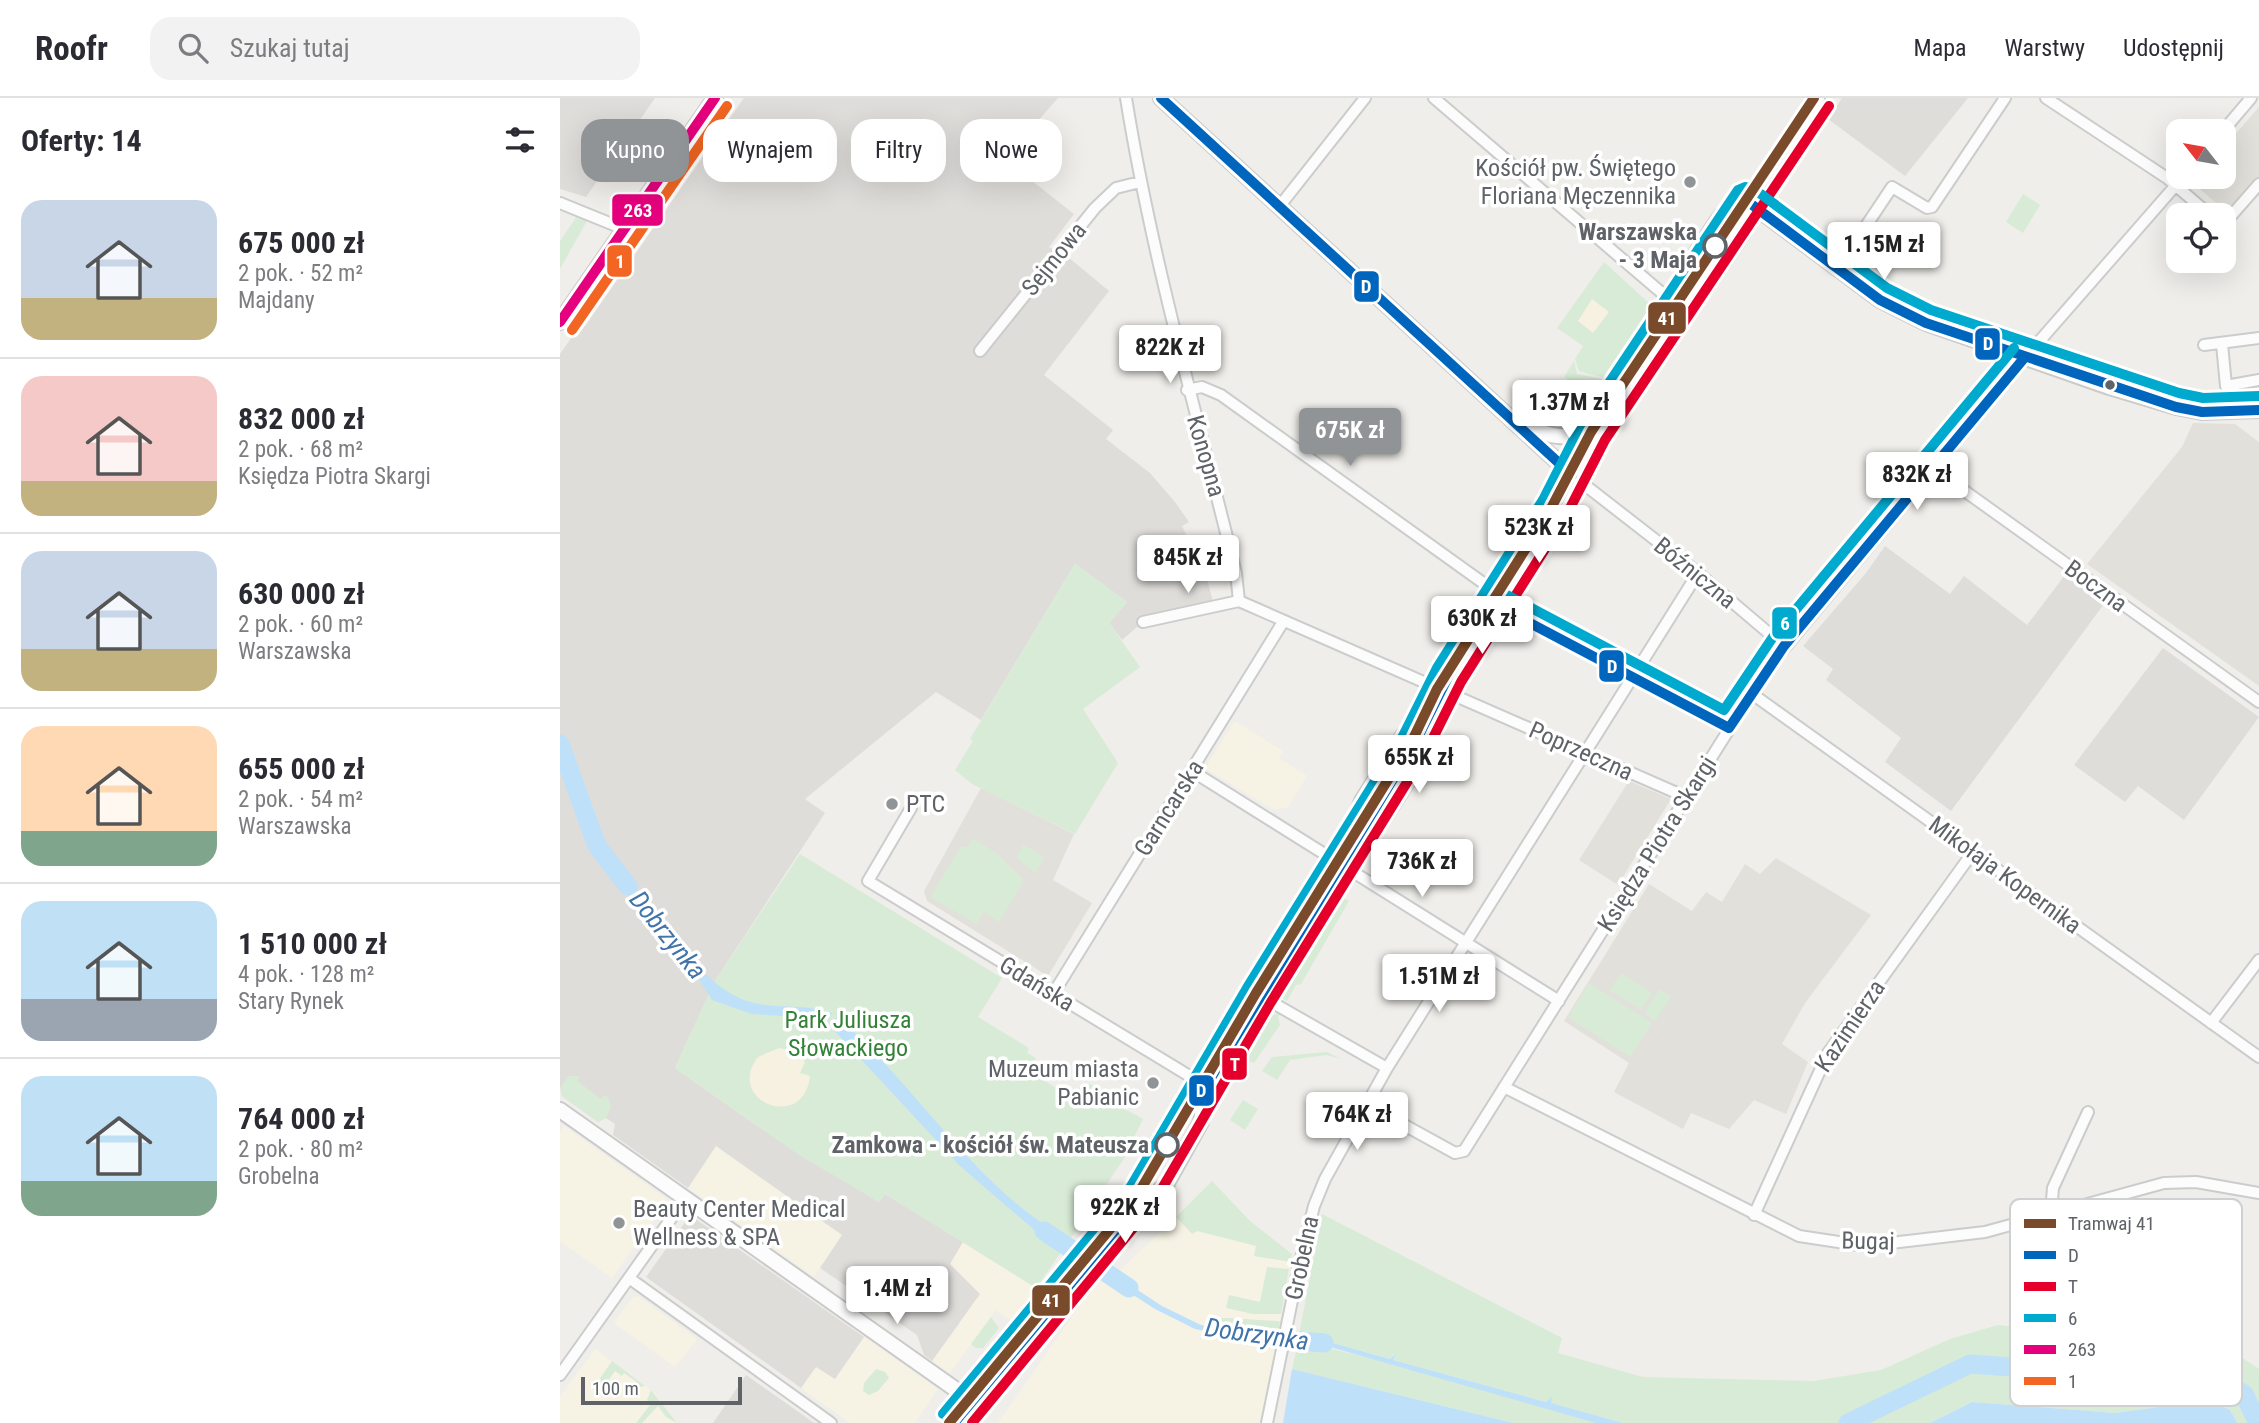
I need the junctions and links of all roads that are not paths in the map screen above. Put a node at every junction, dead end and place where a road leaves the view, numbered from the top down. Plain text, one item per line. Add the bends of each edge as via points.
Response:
1 (715, 98) edge
2 (1126, 98) edge
3 (1161, 98) edge
4 (1365, 98) edge
5 (1434, 98) edge
6 (1817, 98) edge
7 (2005, 98) edge
8 (2046, 98) edge
9 (2251, 98) edge
10 (2233, 119) edge
11 (2166, 172) edge
12 (1140, 182) junction
13 (2259, 184) edge
14 (2173, 189) edge
15 (2187, 189) edge
16 (1747, 201) junction
17 (560, 203) edge
18 (2199, 203) edge
19 (1279, 207) junction
20 (2236, 210) edge
21 (624, 229) junction
22 (1838, 268) junction
23 (1677, 306) junction
24 (560, 322) edge
25 (2259, 338) edge
26 (2222, 344) junction
27 (2204, 345) dead end
28 (980, 351) dead end
29 (2025, 357) junction
30 (2259, 380) edge
31 (1187, 390) junction
32 (2259, 410) edge
33 (1513, 424) junction
34 (1599, 424) junction
35 (1934, 469) junction
36 (1572, 475) junction
37 (1698, 573) junction
38 (1497, 600) junction
39 (1239, 601) junction
40 (1143, 622) dead end
41 (1283, 622) junction
42 (1784, 646) junction
43 (1632, 677) junction
44 (1441, 691) junction
45 (1751, 693) junction
46 (2259, 702) edge
47 (1729, 727) junction
48 (1583, 753) junction
49 (1192, 771) junction
50 (1686, 797) junction
51 (911, 808) dead end
52 (1973, 852) junction
53 (1339, 864) junction
54 (1464, 943) junction
55 (2259, 960) edge
56 (1053, 994) junction
57 (1259, 995) junction
58 (1559, 1001) junction
59 (2211, 1023) junction
60 (2259, 1057) edge
61 (1387, 1068) junction
62 (1206, 1086) junction
63 (1504, 1087) junction
64 (1366, 1104) junction
65 (560, 1110) edge
66 (2088, 1112) dead end
67 (2259, 1193) edge
68 (685, 1199) junction
69 (2052, 1199) edge
70 (2102, 1199) edge
71 (1128, 1215) junction
72 (1754, 1215) junction
73 (2010, 1224) edge
74 (629, 1278) junction
75 (560, 1374) edge
76 (972, 1401) junction
77 (831, 1423) edge
78 (954, 1423) edge
79 (1267, 1423) edge

1 - 21 street
2 - 12 street, Konopna
3 - 19 street
4 - 19 street
5 - 23 street
6 - 16 street
7 - 22 street via 1933,207 1927,208 1892,187
8 - 11 street
9 - 10 street
12 - 28 street, Sejmowa via 1116,188 1095,208
12 - 31 street, Konopna
13 - 20 street
14 - 29 street, Księdza Piotra Skargi
15 - 18 street
16 - 22 street
16 - 23 street via 1716,223 1682,275
16 - 23 street via 1743,233 1714,277
17 - 21 street
19 - 33 street
21 - 24 street
22 - 29 street via 1901,312
23 - 34 street
25 - 26 street
26 - 27 street
26 - 30 street via 2225,386
29 - 32 street via 2176,407 2202,412
29 - 35 street, Księdza Piotra Skargi
31 - 38 street via 1202,387 1221,395
31 - 39 street, Konopna via 1236,573
33 - 34 street via 1556,438
33 - 36 street
34 - 36 street
35 - 42 street, Księdza Piotra Skargi
35 - 46 street, Boczna
36 - 37 street, Bóźniczna
36 - 38 street
37 - 42 street, Bóźniczna
37 - 43 street, Grobelna
38 - 43 street
38 - 44 street
39 - 40 street
39 - 41 street
41 - 44 street, Poprzeczna
41 - 49 street, Garncarska
42 - 45 street, Księdza Piotra Skargi
43 - 47 street
43 - 48 street, Grobelna
44 - 48 street, Poprzeczna
44 - 53 street via 1403,736 1362,801
44 - 53 street via 1427,751 1380,824
45 - 47 street, Księdza Piotra Skargi
45 - 52 street, Mikołaja Kopernika
47 - 50 street, Księdza Piotra Skargi
48 - 50 street, Poprzeczna
48 - 54 street, Grobelna
49 - 53 street
49 - 56 street, Garncarska
50 - 58 street, Księdza Piotra Skargi
51 - 56 street, Gdańska via 868,881
52 - 59 street, Mikołaja Kopernika
52 - 72 street, Kazimierza via 1828,1053
53 - 54 street
53 - 57 street
54 - 58 street
54 - 61 street, Grobelna
55 - 59 street
56 - 62 street, Gdańska
57 - 61 street
57 - 62 street
58 - 63 street, Księdza Piotra Skargi
59 - 60 street, Mikołaja Kopernika
61 - 64 street, Grobelna
62 - 71 street via 1173,1117 1142,1171
62 - 71 street via 1197,1131 1166,1185
63 - 64 street, Księdza Piotra Skargi via 1464,1151 1455,1153
63 - 72 street, Bugaj
64 - 79 street, Grobelna via 1314,1206
65 - 68 street
66 - 69 street
67 - 70 street, Bugaj via 2196,1182 2164,1183
68 - 74 street
68 - 76 street
71 - 76 street
72 - 73 street, Bugaj via 1799,1236 1865,1246 1985,1232
74 - 75 street
74 - 77 street
76 - 78 street

